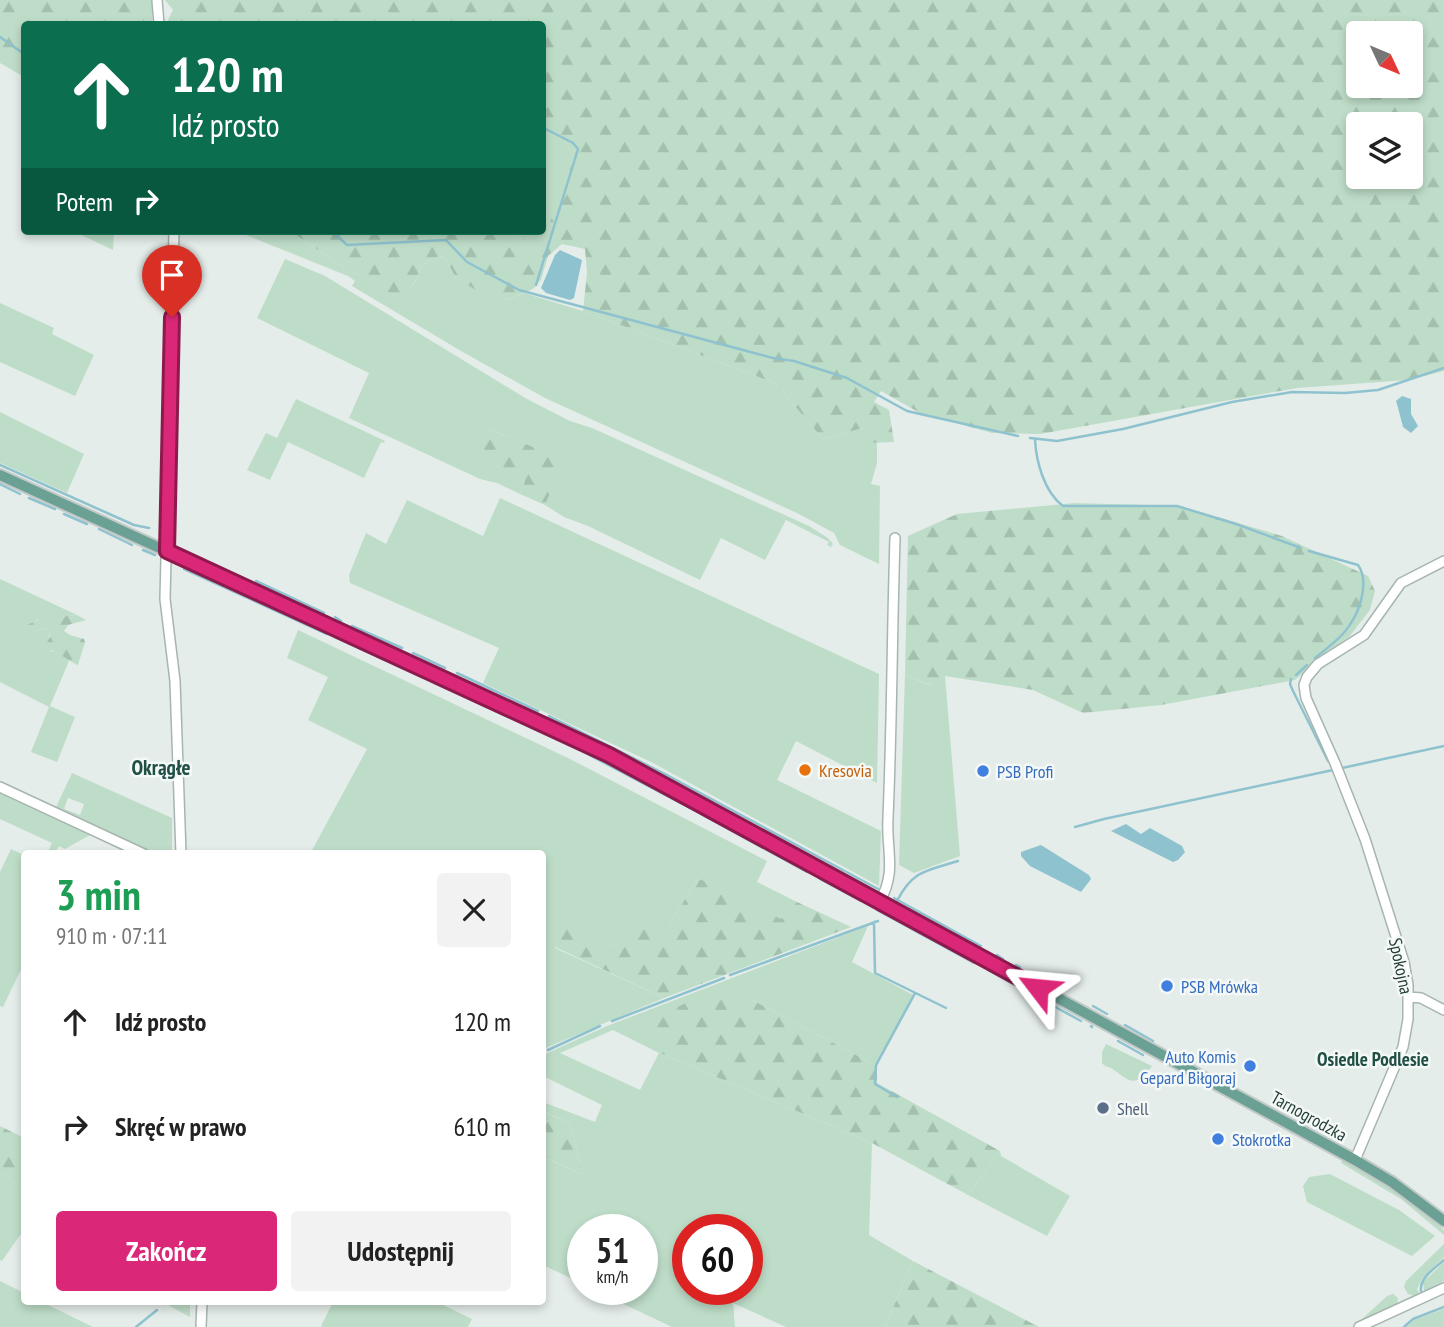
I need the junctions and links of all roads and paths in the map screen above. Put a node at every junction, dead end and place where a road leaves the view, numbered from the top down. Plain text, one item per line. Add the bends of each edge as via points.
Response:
1 (157, 0) edge
2 (159, 21) edge
3 (174, 235) edge
4 (0, 474) edge
5 (895, 538) dead end
6 (167, 551) junction
7 (1444, 561) edge
8 (0, 787) edge
9 (135, 850) edge
10 (181, 850) edge
11 (880, 901) junction
12 (1409, 997) junction
13 (1444, 1010) edge
14 (1355, 1160) junction
15 (1444, 1221) edge
16 (1442, 1290) edge
17 (202, 1305) edge
18 (201, 1327) edge
19 (1359, 1327) edge

1 - 2 street
3 - 6 street
4 - 6 main road, Tarnogrodzka
5 - 11 street via 887,828 890,867 889,886
6 - 10 street via 165,599 174,666
6 - 11 main road, Tarnogrodzka via 566,734
7 - 12 street, Spokojna via 1401,583 1364,635 1324,660 1304,685 1377,874 1404,962
8 - 9 street
11 - 14 main road, Tarnogrodzka
12 - 13 street
12 - 14 street, Spokojna via 1401,1053
14 - 15 main road, Tarnogrodzka
16 - 19 street
17 - 18 street

